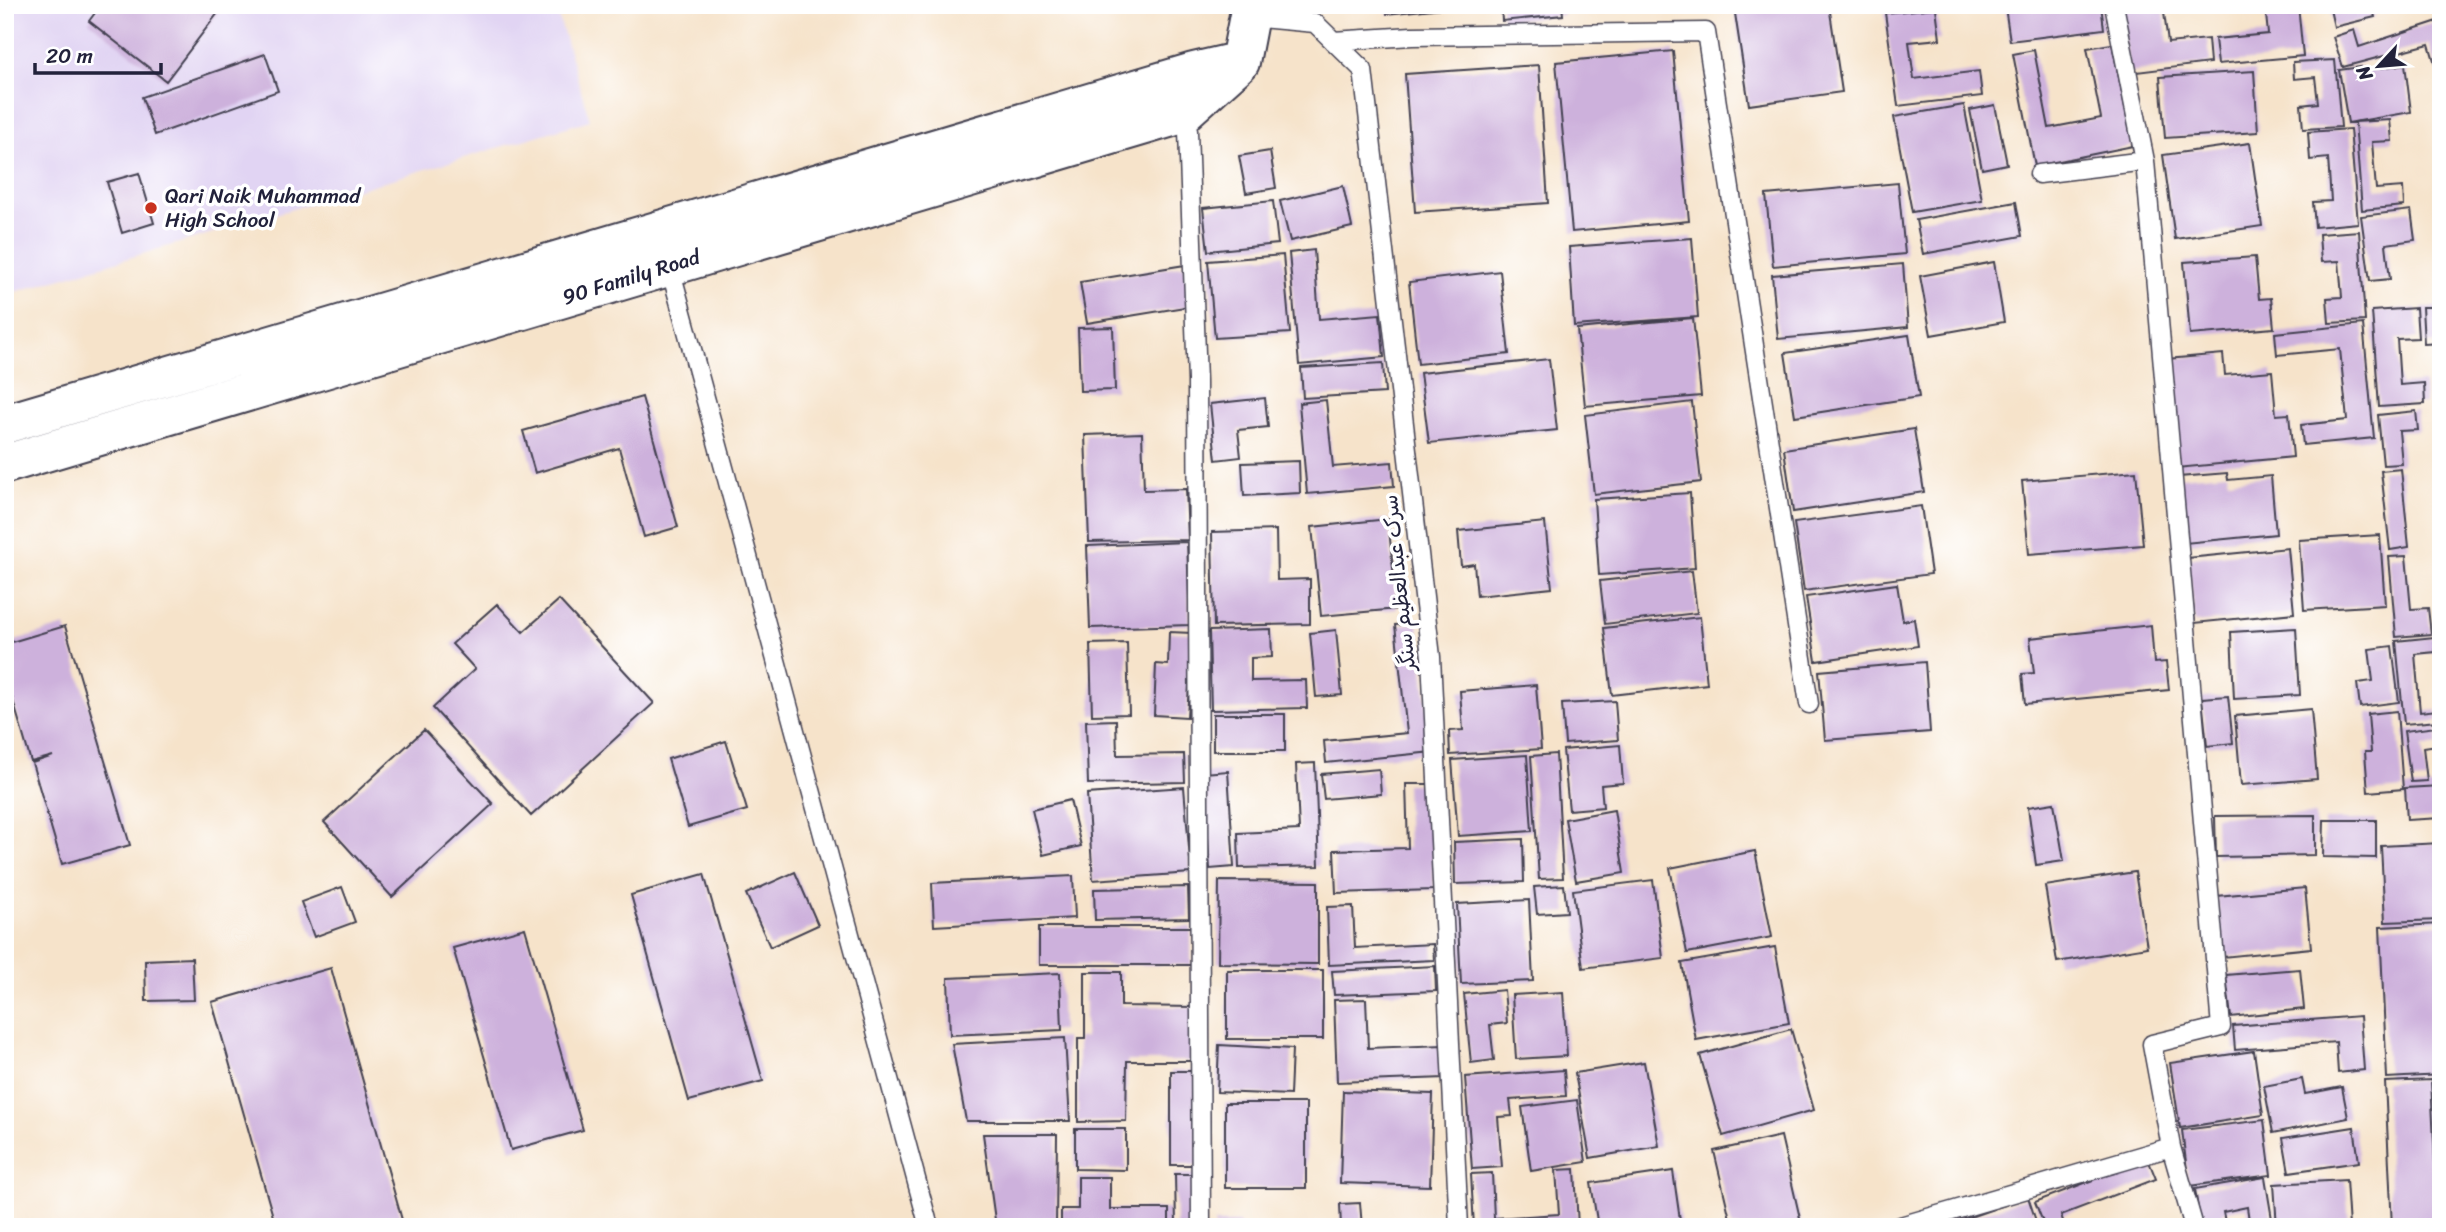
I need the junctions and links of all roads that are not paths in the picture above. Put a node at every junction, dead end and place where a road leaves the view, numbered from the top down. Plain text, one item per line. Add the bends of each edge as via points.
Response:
1 (2114, 5) edge
2 (1250, 11) edge
3 (1333, 41) junction
4 (1178, 96) junction
5 (2145, 161) junction
6 (2039, 174) dead end
7 (658, 229) junction
8 (669, 266) junction
9 (5, 424) edge
10 (5, 464) edge
11 (1809, 704) dead end
12 (2171, 1147) junction
13 (929, 1227) edge
14 (1201, 1227) edge
15 (1459, 1227) edge
16 (1897, 1227) edge
17 (2194, 1227) edge

1 - 5 lane
2 - 3 lane, سرک عبدالعظیم سنگر via 1315,23
2 - 4 street, 90 Family Road via 1240,62
3 - 11 lane via 1706,32
3 - 15 lane, سرک عبدالعظیم سنگر via 1363,70 1431,657
4 - 7 street, 90 Family Road
4 - 8 street, 90 Family Road
4 - 14 lane via 1188,131 1198,381
5 - 6 lane
5 - 12 lane via 2221,1027 2152,1044
7 - 8 lane
7 - 9 street, 90 Family Road
8 - 10 street, 90 Family Road
8 - 13 lane
12 - 16 lane
12 - 17 lane

